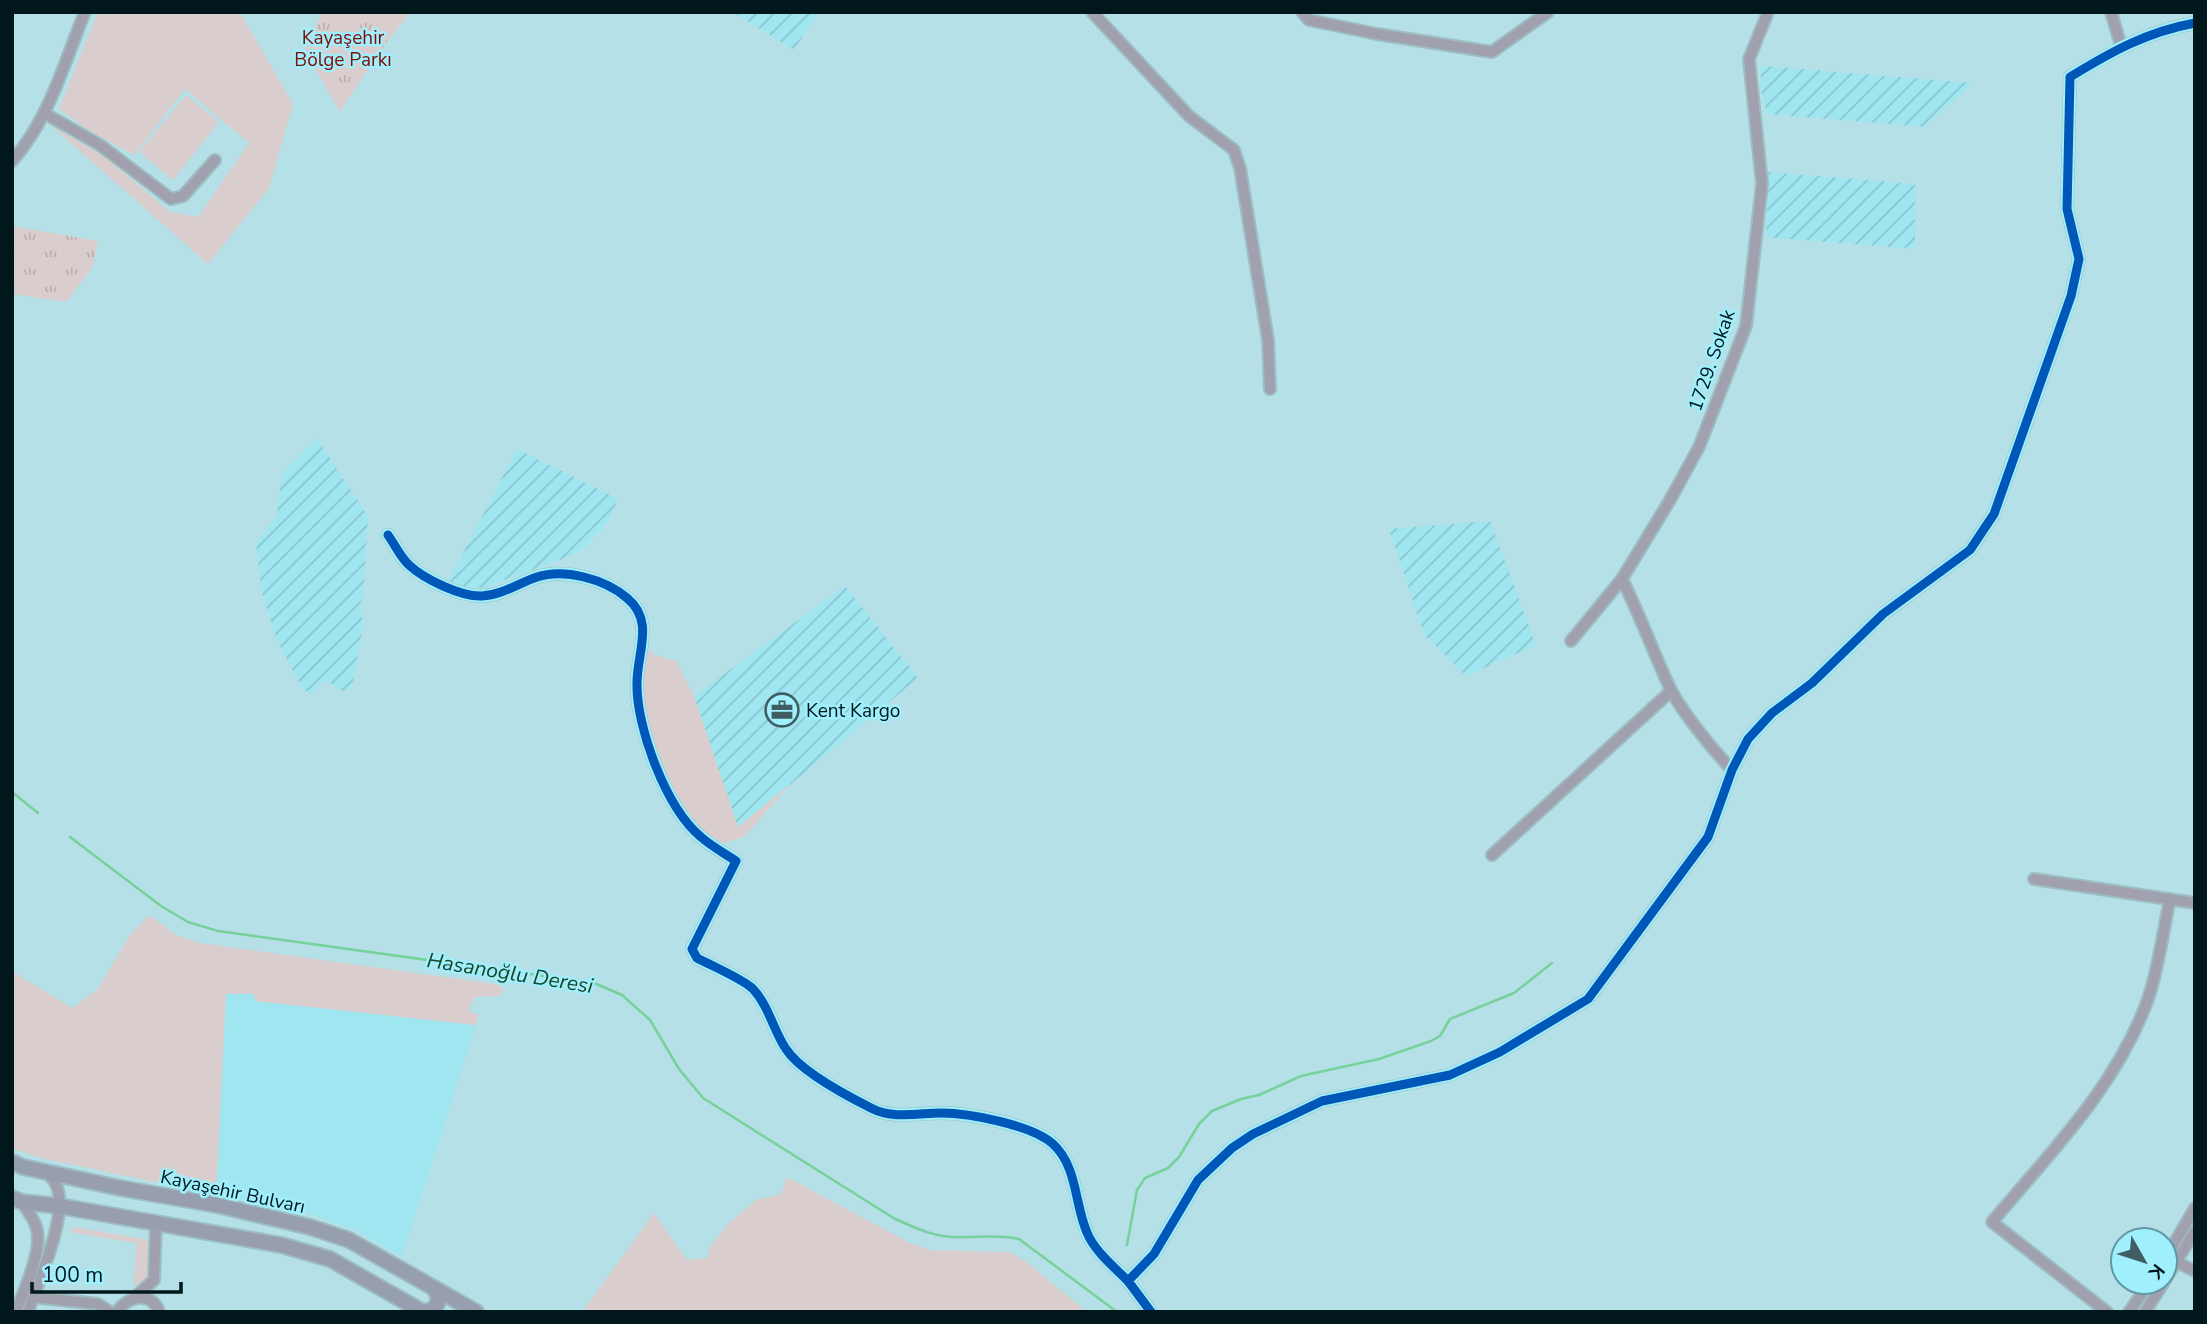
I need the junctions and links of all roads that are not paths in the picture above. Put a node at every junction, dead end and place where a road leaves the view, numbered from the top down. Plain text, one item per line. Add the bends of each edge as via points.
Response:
1 (85, 12) edge
2 (1092, 12) edge
3 (1302, 12) edge
4 (1548, 12) edge
5 (1768, 12) edge
6 (2111, 12) edge
7 (2195, 23) edge
8 (2121, 47) junction
9 (44, 113) junction
10 (215, 160) dead end
11 (12, 161) edge
12 (1270, 388) dead end
13 (388, 535) dead end
14 (1622, 579) junction
15 (1571, 641) dead end
16 (1671, 691) junction
17 (1732, 770) junction
18 (1492, 855) dead end
19 (2034, 879) dead end
20 (2170, 899) junction
21 (2195, 904) edge
22 (12, 1162) edge
23 (47, 1172) junction
24 (17, 1200) edge
25 (59, 1206) junction
26 (2195, 1208) edge
27 (156, 1224) junction
28 (2195, 1231) edge
29 (2179, 1239) edge
30 (2179, 1248) edge
31 (2179, 1264) edge
32 (2195, 1271) edge
33 (1128, 1281) junction
34 (434, 1288) junction
35 (2150, 1296) edge
36 (33, 1297) junction
37 (135, 1297) junction
38 (2136, 1310) edge
39 (1148, 1311) edge
40 (16, 1312) edge
41 (28, 1312) edge
42 (110, 1312) edge
43 (117, 1312) edge
44 (159, 1312) edge
45 (423, 1312) edge
46 (476, 1312) edge
47 (2107, 1312) edge

1 - 9 street
2 - 12 street via 1189,116 1234,150 1268,340
3 - 4 street via 1309,20 1492,52
5 - 14 street, 1729. Sokak via 1749,59 1762,184 1746,326 1699,447
6 - 8 street
7 - 8 street
8 - 17 street via 2070,77 2067,209 2079,259 2071,296 1994,514 1969,550 1883,614 1812,683 1772,713 1748,738
9 - 10 street via 100,145 170,199 183,196
9 - 11 street
13 - 33 street via 407,564 459,592 481,597 552,573 605,584 626,596 643,624 637,683 646,739 656,765 689,825 736,861 692,949 697,958 752,988 785,1049 801,1067 875,1110 967,1113 1051,1142 1071,1176 1089,1237
14 - 15 street, 1729. Sokak
14 - 16 street
16 - 17 street
16 - 18 street
17 - 33 street via 1708,836 1588,999 1500,1052 1450,1075 1322,1101 1253,1134 1198,1180 1154,1254
19 - 20 street
20 - 21 street
20 - 47 street via 2149,996 2117,1065 1992,1222
22 - 23 main road, Kayaşehir Bulvarı
23 - 25 street via 59,1193
23 - 34 main road, Kayaşehir Bulvarı via 310,1227 349,1240
24 - 25 main road
24 - 40 street via 36,1227 38,1241
25 - 27 main road
25 - 36 street
26 - 29 street
27 - 37 street via 154,1280
27 - 45 main road via 281,1245 330,1259
28 - 30 street
31 - 32 street
33 - 39 street
34 - 45 main road via 439,1303
34 - 46 main road, Kayaşehir Bulvarı
35 - 38 street
36 - 41 street
36 - 42 street via 98,1304
37 - 43 street
37 - 44 street via 150,1300

